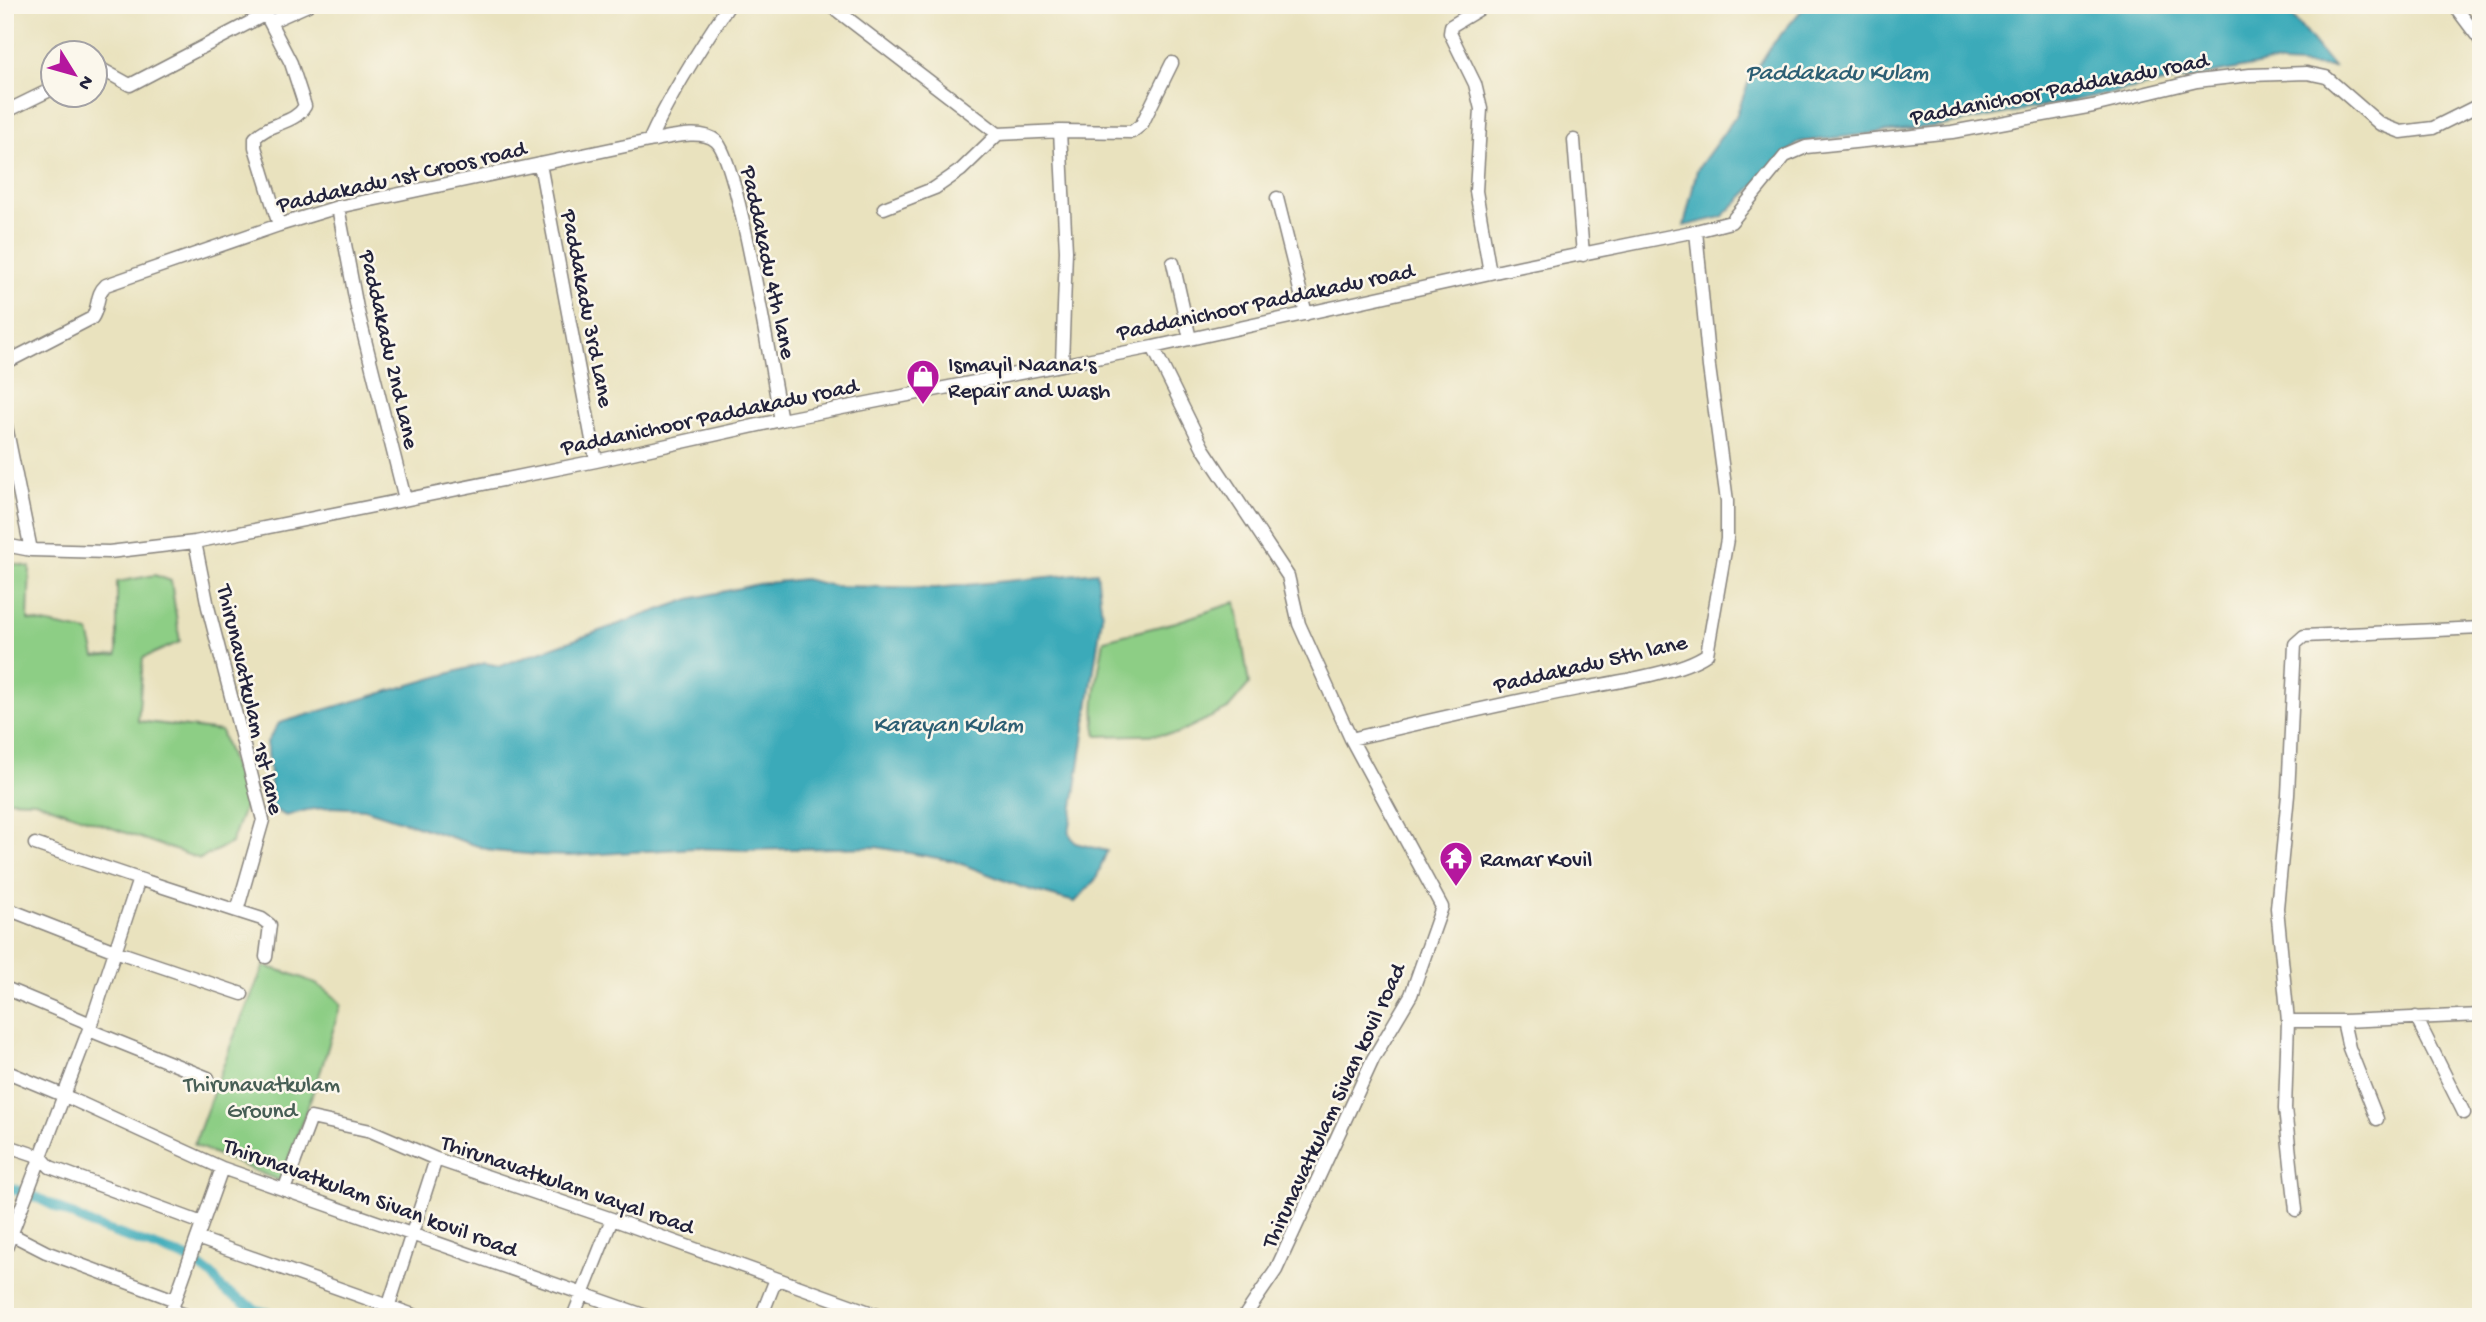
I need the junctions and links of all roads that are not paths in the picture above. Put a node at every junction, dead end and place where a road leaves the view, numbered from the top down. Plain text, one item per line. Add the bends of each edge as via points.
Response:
1 (308, 5) edge
2 (729, 5) edge
3 (830, 5) edge
4 (1486, 5) edge
5 (2454, 5) edge
6 (266, 14) edge
7 (2481, 41) edge
8 (1172, 63) dead end
9 (108, 73) edge
10 (38, 96) edge
11 (2481, 104) edge
12 (5, 112) edge
13 (1060, 131) junction
14 (998, 134) junction
15 (1574, 140) dead end
16 (649, 141) junction
17 (540, 164) junction
18 (1277, 198) dead end
19 (338, 207) junction
20 (884, 208) dead end
21 (279, 225) junction
22 (1696, 231) junction
23 (1583, 255) junction
24 (1173, 263) dead end
25 (1490, 273) junction
26 (1306, 314) junction
27 (1190, 339) junction
28 (1153, 347) junction
29 (5, 363) edge
30 (1062, 364) junction
31 (781, 420) junction
32 (5, 421) edge
33 (596, 461) junction
34 (405, 499) junction
35 (195, 542) junction
36 (5, 545) edge
37 (31, 550) junction
38 (2481, 628) edge
39 (1351, 739) junction
40 (35, 844) dead end
41 (139, 878) junction
42 (5, 908) edge
43 (237, 911) junction
44 (115, 951) junction
45 (266, 957) dead end
46 (5, 988) edge
47 (242, 995) dead end
48 (2481, 1015) edge
49 (2416, 1017) junction
50 (2288, 1021) junction
51 (2343, 1021) junction
52 (90, 1027) junction
53 (5, 1071) edge
54 (208, 1078) dead end
55 (65, 1096) junction
56 (2464, 1113) dead end
57 (2377, 1119) dead end
58 (5, 1145) edge
59 (41, 1157) junction
60 (436, 1159) junction
61 (222, 1168) junction
62 (284, 1190) junction
63 (2296, 1210) dead end
64 (612, 1219) junction
65 (202, 1223) junction
66 (8, 1233) edge
67 (413, 1234) junction
68 (197, 1238) junction
69 (5, 1251) edge
70 (776, 1279) junction
71 (582, 1293) junction
72 (172, 1309) edge
73 (386, 1312) edge
74 (5, 1313) edge
75 (16, 1317) edge
76 (191, 1317) edge
77 (419, 1317) edge
78 (573, 1317) edge
79 (649, 1317) edge
80 (761, 1317) edge
81 (883, 1317) edge
82 (1244, 1317) edge

1 - 6 street
2 - 16 street via 698,50
3 - 14 street
4 - 25 street via 1451,26 1450,33 1479,96 1476,191
5 - 7 street
6 - 9 street via 130,85
6 - 21 street via 291,63 305,106 299,115 263,129 255,138
8 - 13 street via 1142,124 1132,132
10 - 12 street
11 - 22 street, Paddanichoor Paddakadu road via 2433,128 2401,132 2380,124 2326,77 2307,73 2197,81 1952,132 1806,147 1785,156 1731,222
13 - 14 street
13 - 30 street via 1066,251
14 - 20 street via 961,170 935,187
15 - 23 street
16 - 17 street, Paddakadu 1st Croos road
16 - 31 street, Paddakadu 4th lane via 690,134 715,139 724,151 737,192
17 - 19 street, Paddakadu 1st Croos road
17 - 33 street, Paddakadu 3rd Lane
18 - 26 street
19 - 21 street, Paddakadu 1st Croos road
19 - 34 street, Paddakadu 2nd Lane via 357,307
21 - 29 street, Paddakadu 1st Croos road via 106,285 99,292 92,318
22 - 23 street, Paddanichoor Paddakadu road
22 - 39 street, Paddakadu 5th lane via 1727,500 1727,539 1707,654 1661,672
23 - 25 street, Paddanichoor Paddakadu road
24 - 27 street
25 - 26 street, Paddanichoor Paddakadu road
26 - 27 street, Paddanichoor Paddakadu road
27 - 28 street, Paddanichoor Paddakadu road
28 - 30 street, Paddanichoor Paddakadu road
28 - 39 street, Thirunavatkulam Sivan kovil road via 1203,448 1288,576 1299,624
30 - 31 street, Paddanichoor Paddakadu road
31 - 33 street, Paddanichoor Paddakadu road
32 - 37 street
33 - 34 street, Paddanichoor Paddakadu road
34 - 35 street, Paddanichoor Paddakadu road
35 - 37 street, Paddanichoor Paddakadu road via 109,552
35 - 43 street, Thirunavatkulam 1st lane via 263,821
36 - 37 street, Paddanichoor Paddakadu road
38 - 50 street via 2315,635 2304,636 2295,644 2277,908
39 - 82 street, Thirunavatkulam Sivan kovil road via 1442,907 1411,995 1373,1059 1276,1270
40 - 41 street
41 - 43 street
41 - 44 street
42 - 44 street
43 - 45 street via 270,925
44 - 47 street
44 - 52 street
46 - 52 street
48 - 49 street
49 - 51 street
49 - 56 street
50 - 51 street
50 - 63 street via 2286,1110
51 - 57 street
52 - 54 street
52 - 55 street
53 - 55 street, Thirunavatkulam Sivan kovil road
55 - 59 street
55 - 61 street, Thirunavatkulam Sivan kovil road
58 - 59 street
59 - 65 street via 50,1167
59 - 66 street
60 - 62 street, Thirunavatkulam vayal road via 371,1131 311,1118
60 - 64 street, Thirunavatkulam vayal road
60 - 67 street
61 - 62 street, Thirunavatkulam Sivan kovil road
61 - 65 street
62 - 67 street, Thirunavatkulam Sivan kovil road
64 - 70 street, Thirunavatkulam vayal road
64 - 71 street
65 - 68 street
66 - 69 street
66 - 72 street
67 - 71 street, Thirunavatkulam Sivan kovil road
67 - 73 street
68 - 72 street
68 - 73 street
70 - 80 street
70 - 81 street, Thirunavatkulam vayal road
71 - 78 street
71 - 79 street, Thirunavatkulam Sivan kovil road
72 - 76 street
73 - 77 street
74 - 75 street

